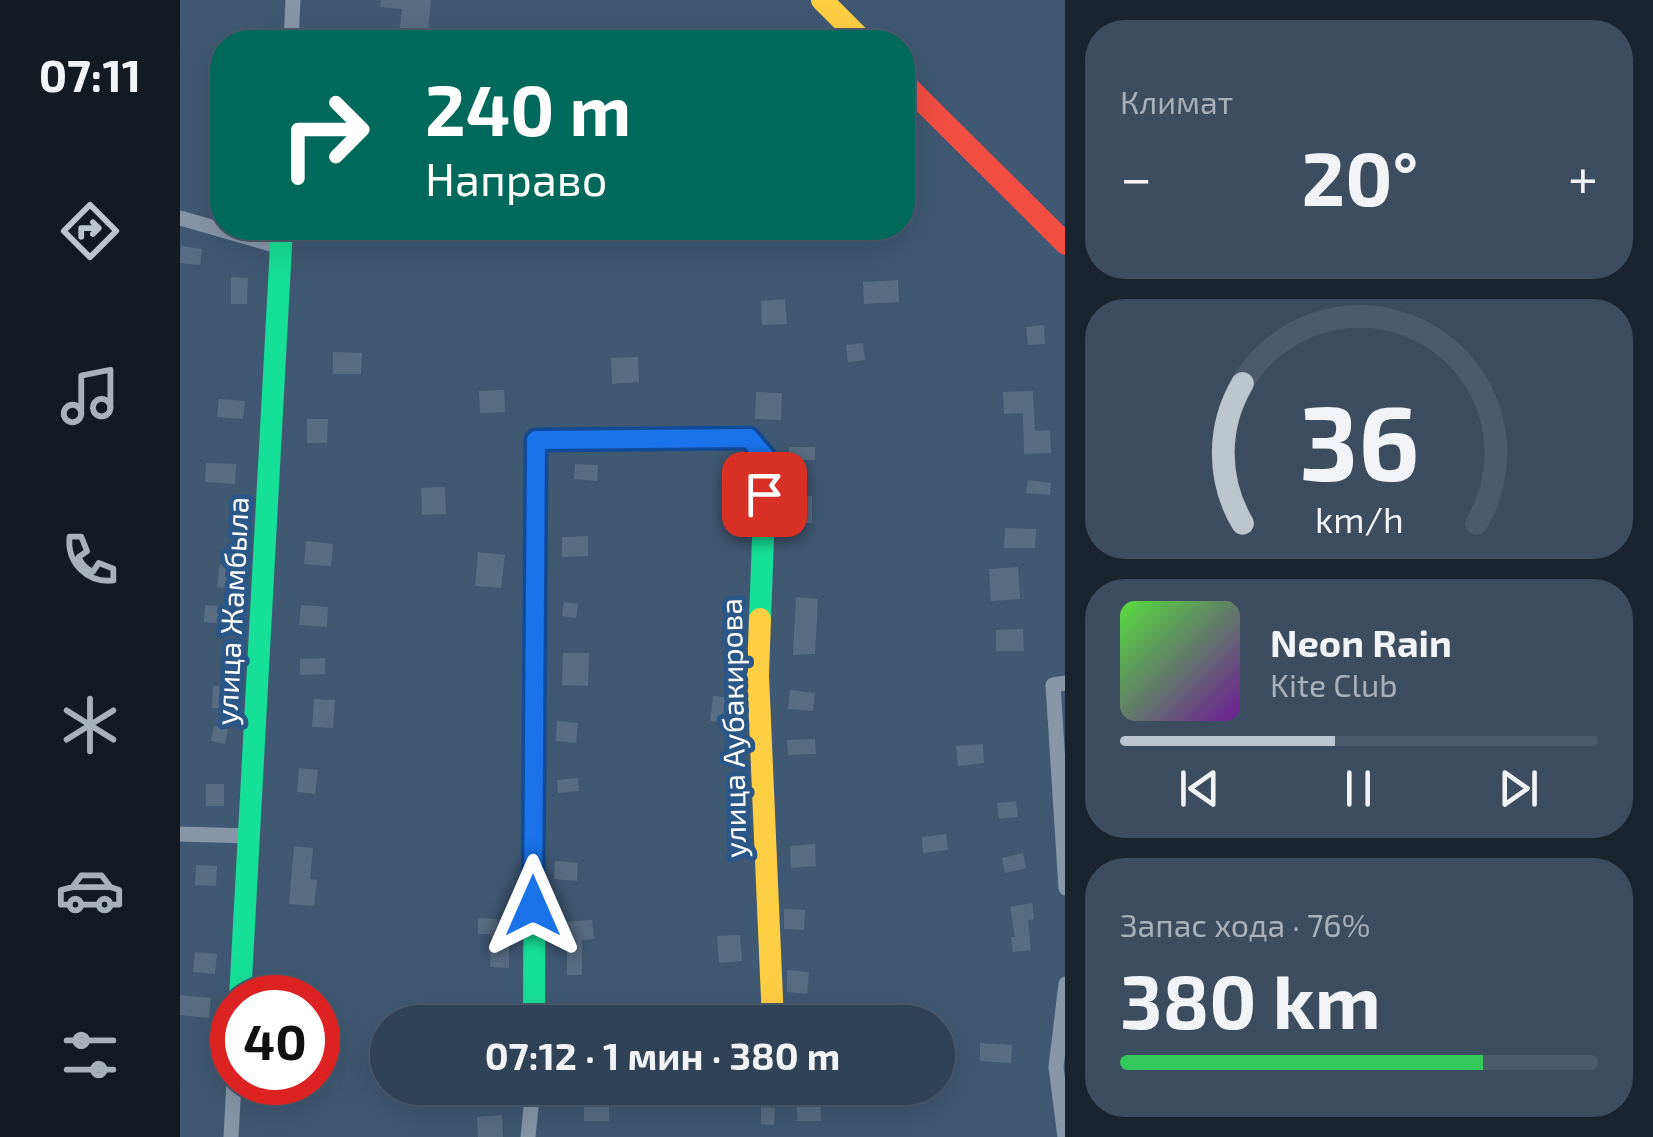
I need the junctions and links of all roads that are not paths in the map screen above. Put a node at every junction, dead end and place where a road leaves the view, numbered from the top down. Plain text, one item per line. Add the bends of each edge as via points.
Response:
1 (293, 0) edge
2 (822, 0) edge
3 (292, 30) edge
4 (852, 30) edge
5 (915, 94) edge
6 (180, 218) edge
7 (210, 224) edge
8 (282, 240) edge
9 (1065, 243) edge
10 (1065, 683) edge
11 (180, 834) edge
12 (250, 836) junction
13 (1065, 874) edge
14 (241, 975) edge
15 (1065, 992) edge
16 (534, 1005) edge
17 (772, 1005) edge
18 (233, 1105) edge
19 (531, 1105) edge
20 (231, 1137) edge
21 (528, 1137) edge
22 (1065, 1137) edge

1 - 3 street
2 - 4 street
5 - 9 street
6 - 7 street
8 - 12 street, улица Жамбыла
10 - 13 street via 1052,685
11 - 12 street
12 - 14 street, улица Жамбыла
15 - 22 street via 1056,1067
16 - 17 street, улица Аубакирова via 536,440 749,438 766,458 758,675
18 - 20 street
19 - 21 street

